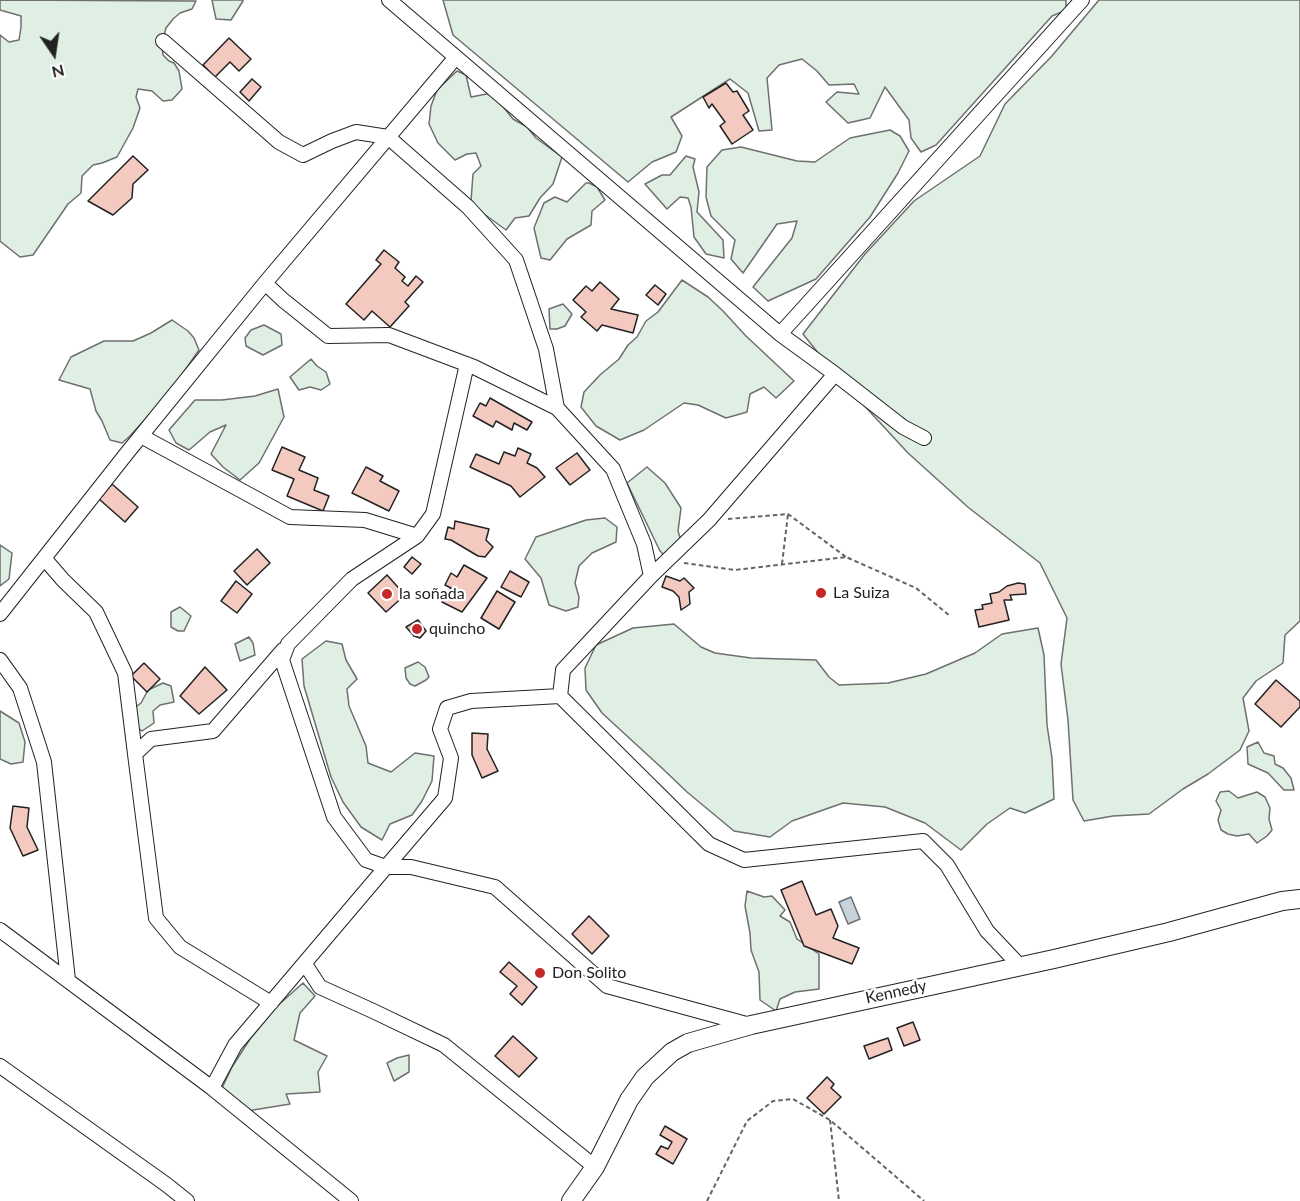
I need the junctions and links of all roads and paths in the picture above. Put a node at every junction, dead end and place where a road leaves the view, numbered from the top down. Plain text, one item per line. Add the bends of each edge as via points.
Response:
1 (389, 0) edge
2 (1082, 0) edge
3 (163, 41) dead end
4 (456, 57) junction
5 (388, 137) junction
6 (265, 283) junction
7 (780, 334) junction
8 (467, 364) junction
9 (835, 374) junction
10 (558, 408) junction
11 (141, 436) junction
12 (924, 438) dead end
13 (788, 514) junction
14 (709, 520) junction
15 (417, 536) junction
16 (846, 556) junction
17 (44, 558) junction
18 (670, 559) junction
19 (782, 564) junction
20 (651, 576) junction
21 (0, 614) edge
22 (950, 616) dead end
23 (288, 644) junction
24 (0, 660) edge
25 (560, 696) junction
26 (135, 754) junction
27 (386, 867) junction
28 (1300, 898) edge
29 (0, 930) edge
30 (305, 964) junction
31 (1020, 966) junction
32 (68, 980) junction
33 (271, 1003) junction
34 (751, 1025) junction
35 (0, 1066) edge
36 (212, 1088) junction
37 (830, 1120) junction
38 (595, 1167) junction
39 (187, 1201) edge
40 (351, 1201) edge
41 (571, 1201) edge
42 (707, 1201) edge
43 (839, 1201) edge
44 (924, 1201) edge

1 - 4 street
2 - 7 street
3 - 5 street via 279,142 303,155 356,132
4 - 5 street
4 - 7 street
5 - 6 street
5 - 10 street via 468,207 516,260 546,349
6 - 8 street via 328,336 389,335
6 - 11 street
7 - 9 street
8 - 10 street
8 - 15 street via 433,514
9 - 12 street via 903,427
9 - 14 street
10 - 20 street via 613,469 644,544
11 - 15 street via 290,517 365,520
11 - 17 street
13 - 14 path
13 - 16 path
13 - 19 path
14 - 18 street
15 - 23 street via 352,579
16 - 19 path
16 - 22 path via 916,588
17 - 21 street
17 - 26 street via 96,612 125,673
18 - 19 path via 735,570
18 - 20 street
20 - 25 street via 563,670
23 - 26 street via 213,731 151,740
23 - 27 street via 282,660 334,817 366,861
24 - 32 street via 20,688 44,762
25 - 27 street via 471,701 447,708 440,729 451,758 445,798
25 - 31 street via 709,844 744,860 923,841 946,865 987,931
26 - 33 street via 156,918 180,947
27 - 30 street
27 - 34 street via 411,867 495,887 607,986
28 - 31 main road, Kennedy
29 - 32 street
30 - 33 street
30 - 38 street via 320,987 444,1046
31 - 34 main road, Kennedy
32 - 36 street
33 - 36 street via 235,1045
34 - 38 main road, Kennedy via 688,1043 665,1058 629,1100
35 - 39 street
36 - 40 street
37 - 42 path via 793,1099 773,1101 747,1121
37 - 43 path
37 - 44 path
38 - 41 main road, Kennedy

